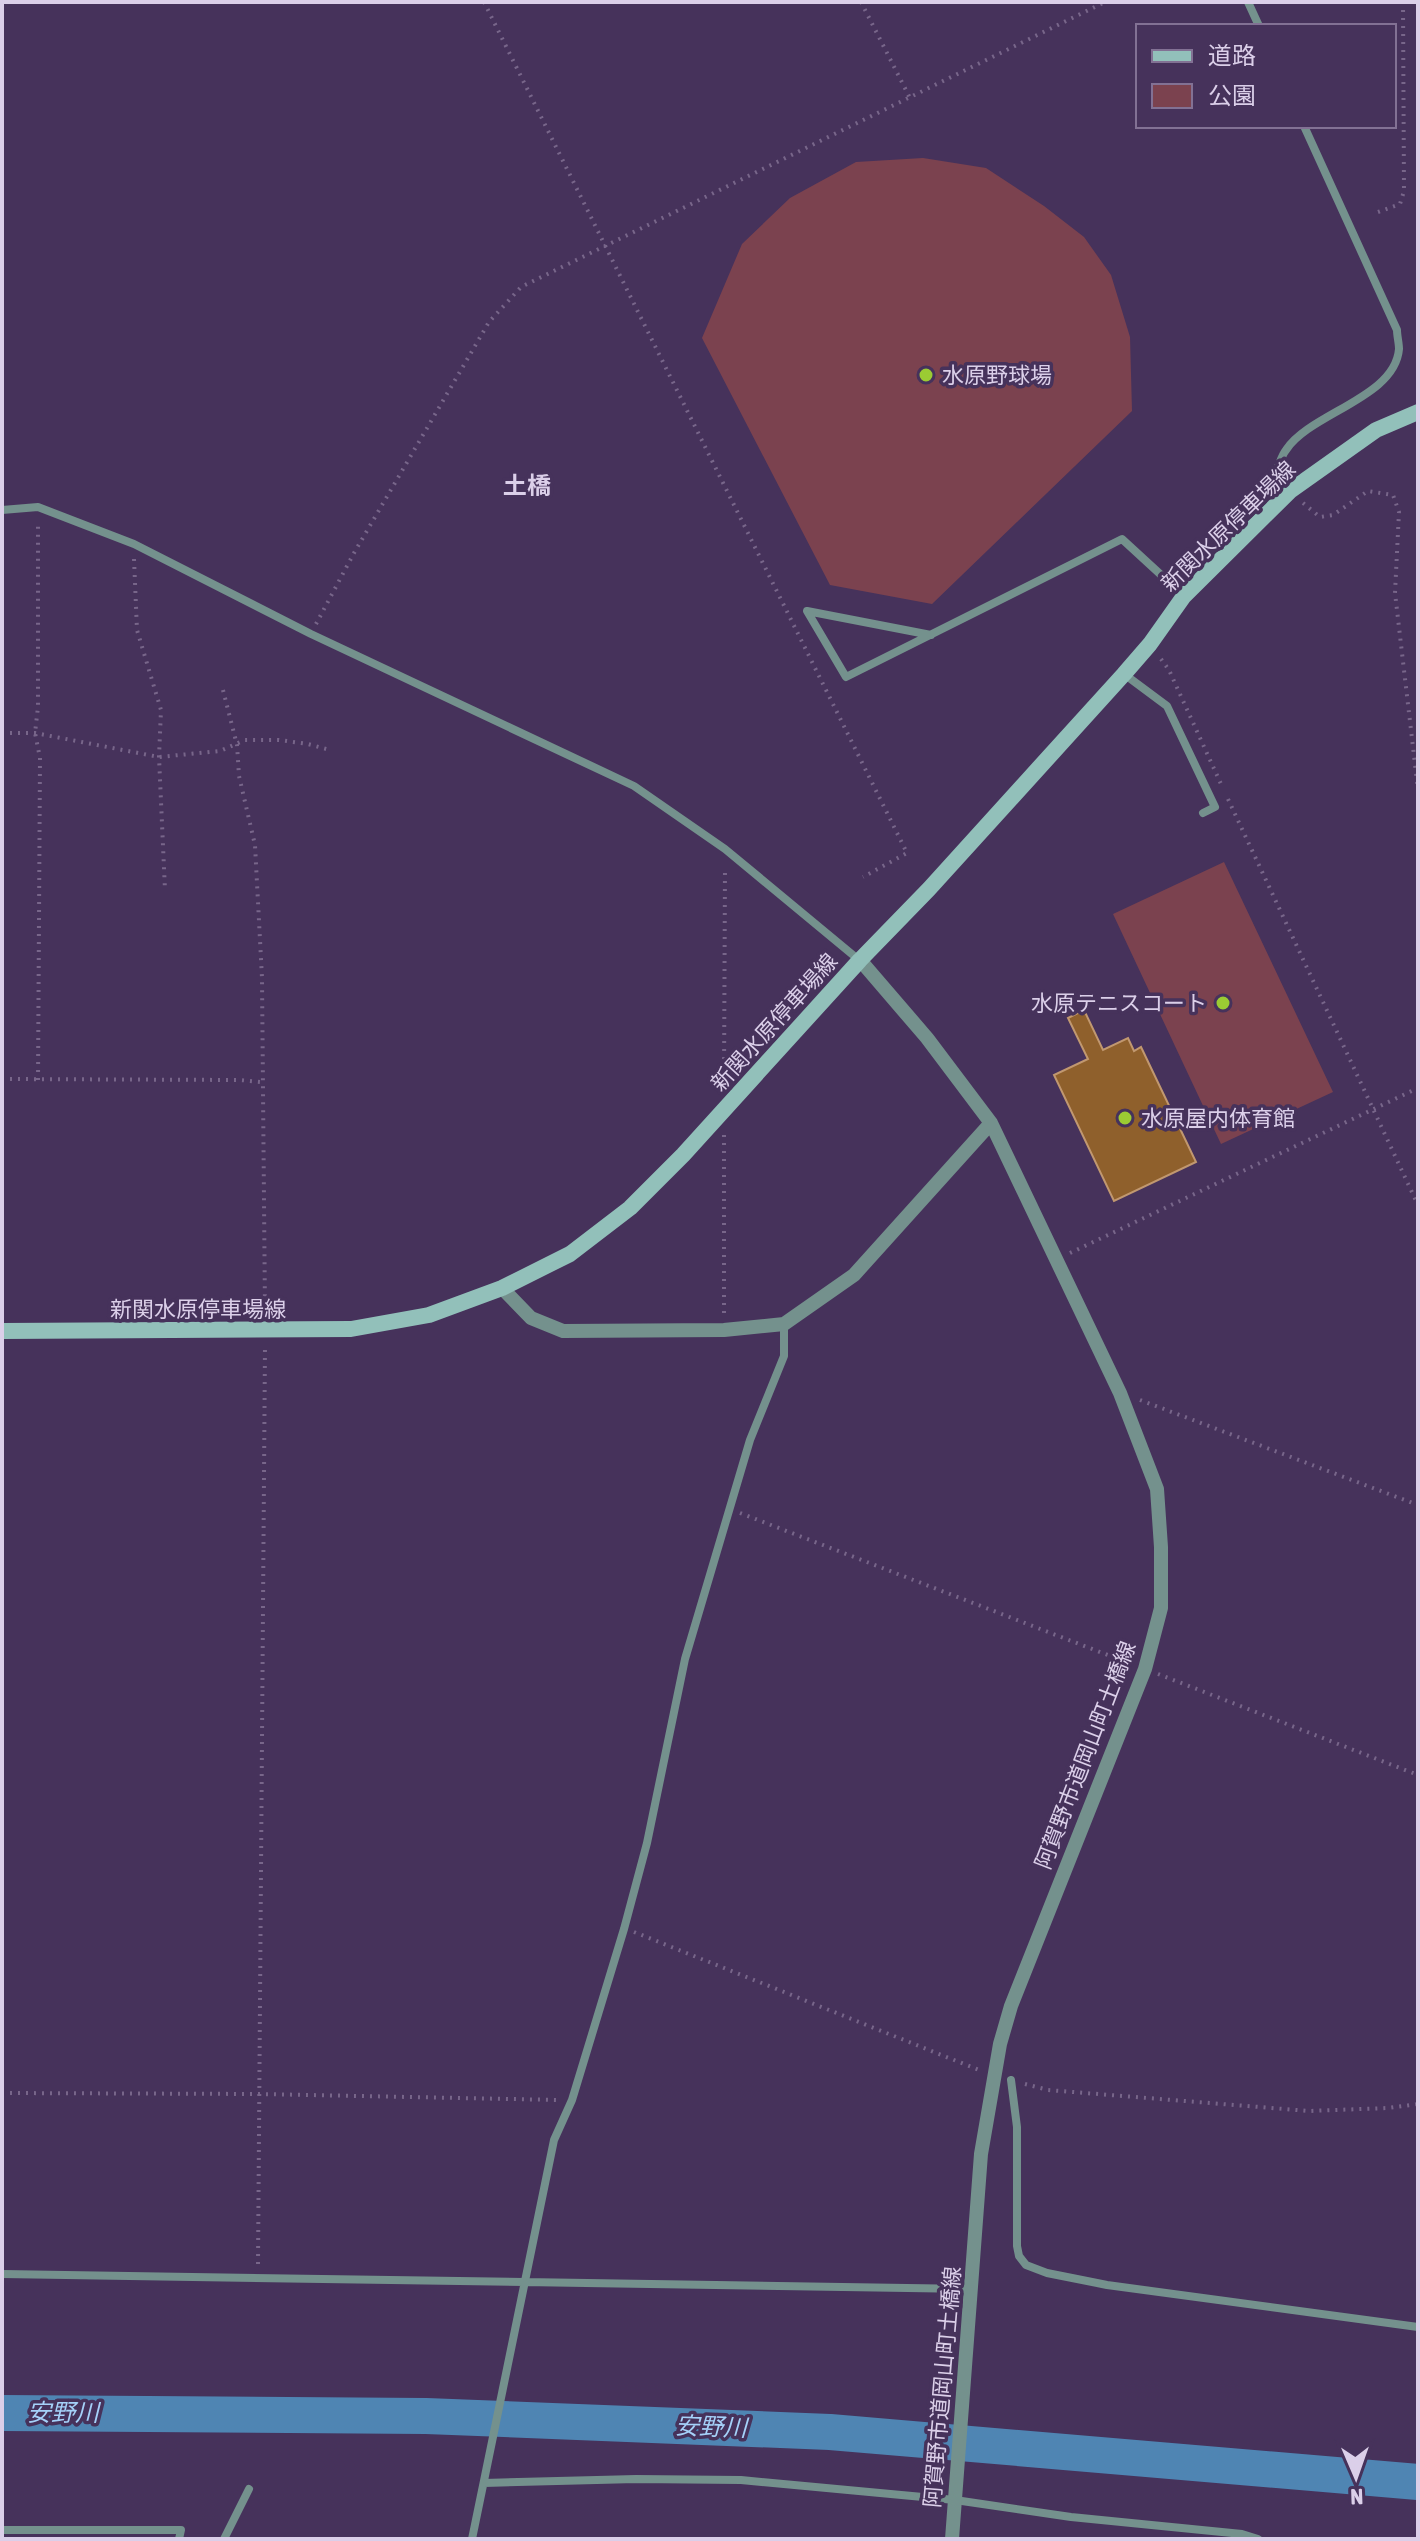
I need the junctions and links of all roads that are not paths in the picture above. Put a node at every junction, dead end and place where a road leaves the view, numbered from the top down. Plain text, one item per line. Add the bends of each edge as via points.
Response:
1 (1248, 2) edge
2 (1258, 24) edge
3 (1305, 128) edge
4 (1418, 412) edge
5 (1290, 491) junction
6 (2, 510) edge
7 (1184, 596) junction
8 (931, 635) junction
9 (1124, 674) junction
10 (1203, 813) dead end
11 (860, 960) junction
12 (991, 1123) junction
13 (502, 1288) junction
14 (784, 1324) junction
15 (2, 1331) edge
16 (1011, 2080) road end
17 (2, 2274) edge
18 (523, 2286) junction
19 (972, 2289) junction
20 (1418, 2327) edge
21 (484, 2483) junction
22 (249, 2489) dead end
23 (955, 2500) junction
24 (2, 2530) edge
25 (179, 2539) edge
26 (224, 2539) edge
27 (472, 2539) edge
28 (952, 2539) edge
29 (1258, 2539) edge

1 - 2 street
3 - 5 street via 1397,330 1399,349 1381,383 1286,449 1278,467
4 - 5 main road, 新関水原停車場線 via 1376,430
5 - 7 main road, 新関水原停車場線
6 - 11 street via 38,507 134,544 634,786 725,849
7 - 8 street via 1122,539
7 - 9 main road, 新関水原停車場線
8 - 8 street via 846,677 807,611 823,614
9 - 10 street via 1167,706 1215,807
9 - 11 main road, 新関水原停車場線
11 - 12 street, 阿賀野市道岡山町土橋線
11 - 13 main road, 新関水原停車場線 via 630,1208 570,1254
12 - 14 street via 854,1275
12 - 19 street, 阿賀野市道岡山町土橋線 via 1120,1393 1157,1489 1161,1608 1145,1669 1000,2044 981,2154
13 - 14 street via 531,1318 563,1331 724,1330
13 - 15 main road, 新関水原停車場線 via 429,1315 351,1329
14 - 18 street via 784,1356 750,1440 685,1659 647,1843 572,2100 554,2140
16 - 20 street via 1017,2127 1017,2246 1026,2265 1107,2285
17 - 18 street
18 - 19 street
18 - 21 street
19 - 23 street, 阿賀野市道岡山町土橋線
21 - 23 street via 741,2480
21 - 27 street
22 - 26 street
23 - 28 street, 阿賀野市道岡山町土橋線
23 - 29 street
24 - 25 street via 181,2530

